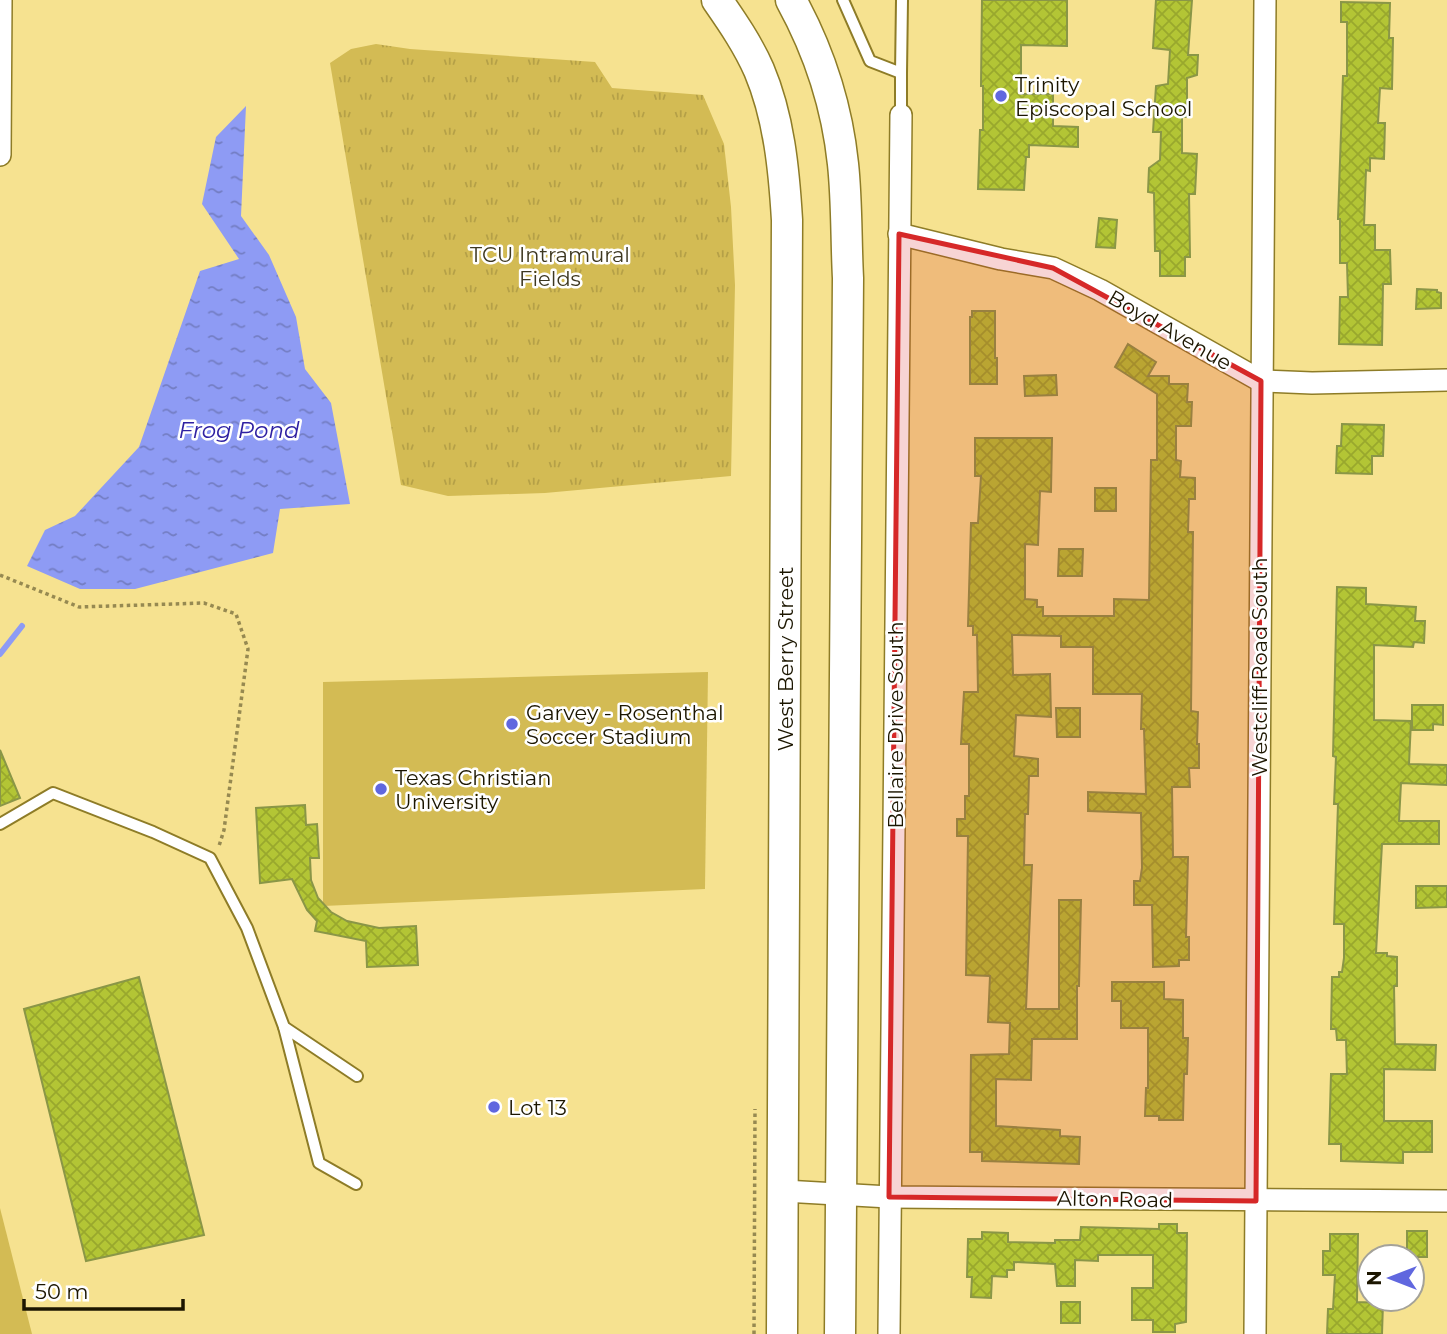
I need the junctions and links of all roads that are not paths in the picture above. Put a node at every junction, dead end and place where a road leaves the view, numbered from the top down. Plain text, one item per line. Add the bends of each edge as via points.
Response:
1 (1, 0) edge
2 (717, 0) edge
3 (791, 0) edge
4 (843, 0) edge
5 (902, 0) edge
6 (1265, 0) edge
7 (901, 73) junction
8 (901, 115) joint
9 (0, 155) edge
10 (899, 234) junction
11 (1447, 380) edge
12 (1261, 381) junction
13 (0, 824) edge
14 (284, 1027) junction
15 (357, 1076) dead end
16 (356, 1184) dead end
17 (784, 1191) junction
18 (842, 1194) junction
19 (889, 1197) junction
20 (1256, 1201) junction
21 (1447, 1201) edge
22 (782, 1334) edge
23 (840, 1334) edge
24 (889, 1334) edge
25 (1255, 1334) edge

1 - 9 street
2 - 17 main road, West Berry Street via 740,33 763,83 783,166 787,220
3 - 18 main road via 825,75 844,165 848,278
4 - 7 lane via 870,61
5 - 7 lane
6 - 12 street, Westcliff Road South
7 - 8 lane
8 - 10 street, Bellaire Drive South
10 - 12 street, Boyd Avenue via 1053,268
10 - 19 street, Bellaire Drive South
11 - 12 street, Boyd Avenue
12 - 20 street, Westcliff Road South
13 - 14 lane via 53,793 210,858 247,928
14 - 15 lane
14 - 16 lane via 319,1163
17 - 18 street, Alton Road
17 - 22 main road, West Berry Street
18 - 19 street, Alton Road
18 - 23 main road
19 - 20 street, Alton Road
19 - 24 street, Bellaire Drive South
20 - 21 street, Alton Road
20 - 25 street, Westcliff Road South

